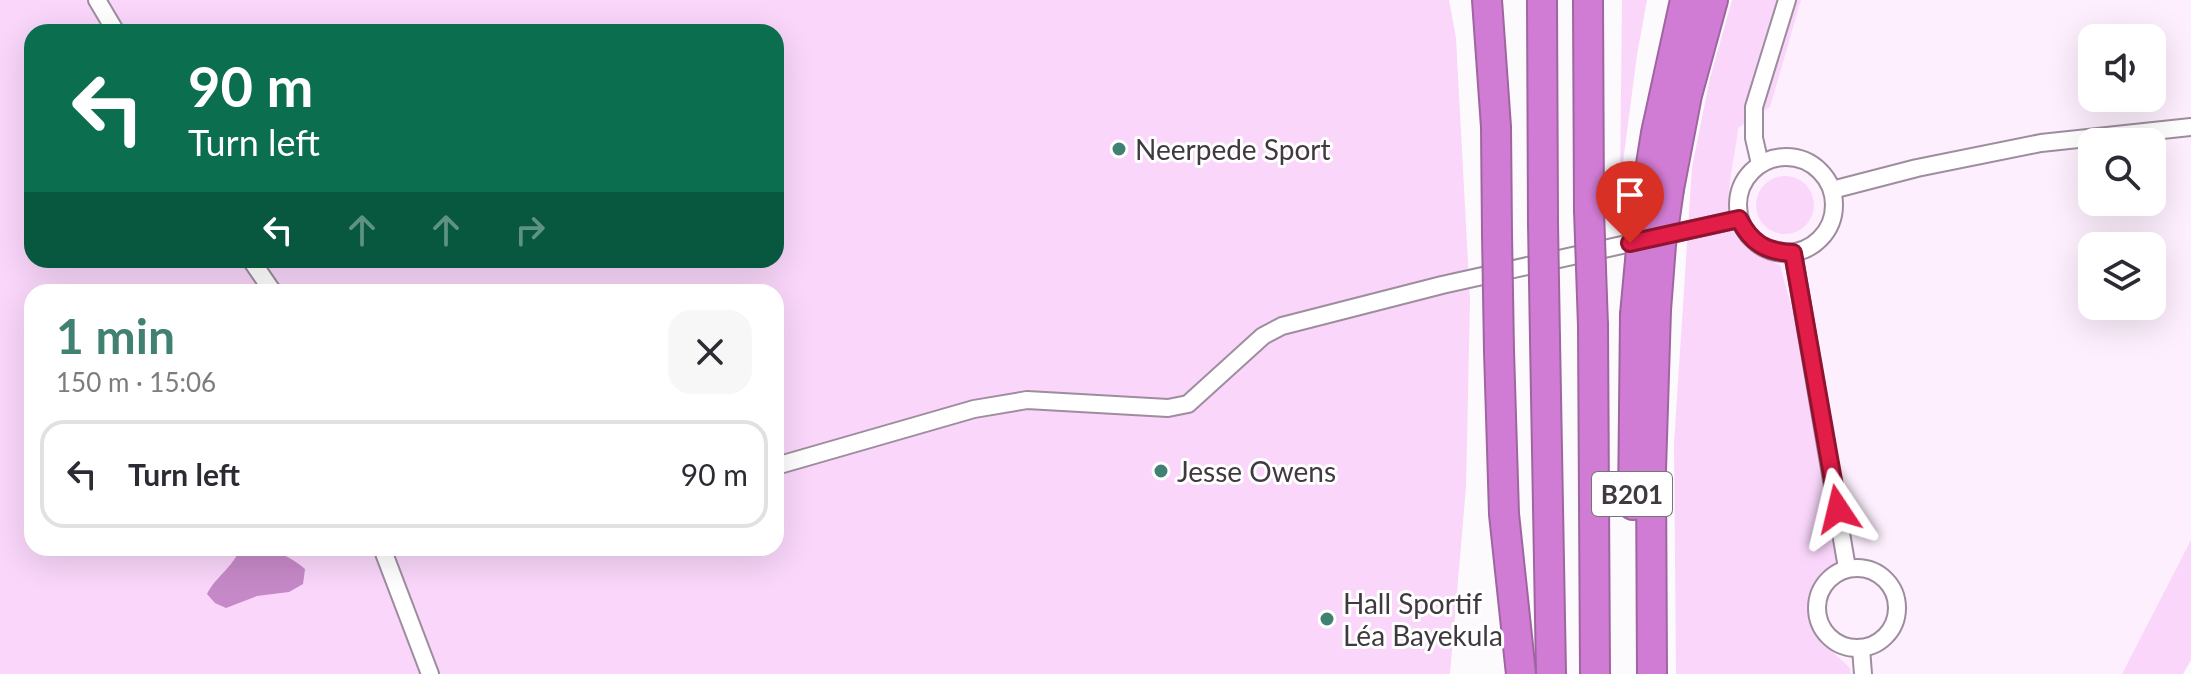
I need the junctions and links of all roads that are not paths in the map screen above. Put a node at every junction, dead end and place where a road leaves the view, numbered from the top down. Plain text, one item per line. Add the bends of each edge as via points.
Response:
1 (97, 0) edge
2 (1487, 0) edge
3 (1542, 0) edge
4 (1588, 0) edge
5 (1685, 0) edge
6 (1713, 0) edge
7 (1787, 0) edge
8 (111, 24) edge
9 (2191, 127) edge
10 (1760, 164) junction
11 (1832, 190) junction
12 (1658, 192) junction
13 (1739, 219) junction
14 (1793, 253) junction
15 (1646, 312) junction
16 (784, 464) edge
17 (385, 556) edge
18 (1847, 568) junction
19 (1861, 648) junction
20 (430, 674) edge
21 (1521, 674) edge
22 (1551, 674) edge
23 (1595, 674) edge
24 (1636, 674) edge
25 (1652, 674) edge
26 (1863, 674) edge

1 - 8 street
2 - 21 highway, bridge via 1496,127 1504,514
3 - 22 highway, bridge
4 - 23 highway, B201, bridge
5 - 12 highway, B201 via 1656,133
6 - 12 highway, B201
7 - 10 street via 1754,107
9 - 11 street via 2041,143
10 - 11 street via 1787,156 1802,158 1821,170
10 - 13 street via 1741,185
11 - 14 street via 1831,223 1809,248
12 - 15 highway, B201, bridge
13 - 14 street via 1760,246
13 - 16 street via 1282,326 1263,336 1188,404 1168,408 1027,400 974,409
14 - 18 street
15 - 24 highway, B201 via 1632,471
15 - 25 highway, B201
17 - 20 street
18 - 19 street via 1832,575 1816,606 1829,637
18 - 19 street via 1869,568 1887,579 1897,598 1890,632
19 - 26 street

